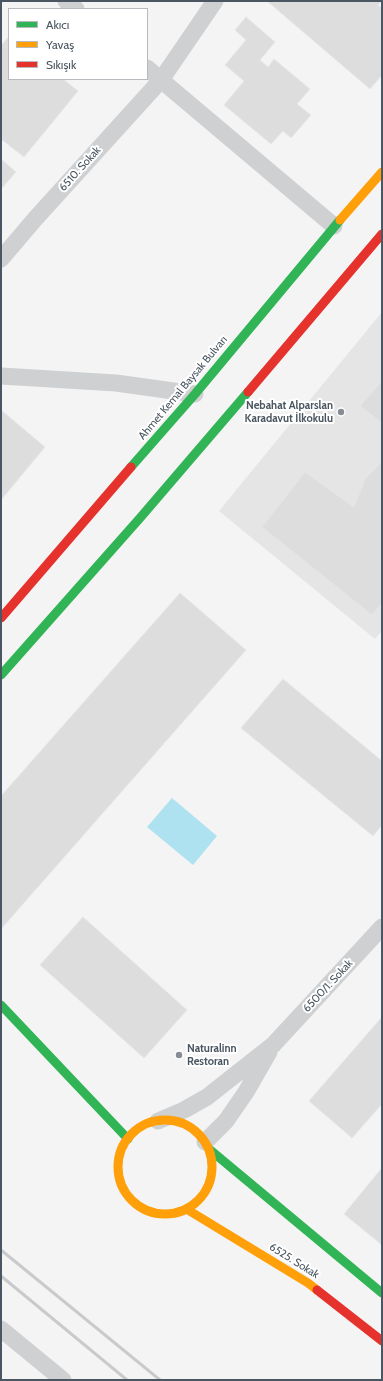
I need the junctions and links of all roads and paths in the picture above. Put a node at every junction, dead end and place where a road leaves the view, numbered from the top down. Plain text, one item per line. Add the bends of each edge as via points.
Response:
1 (66, 1) edge
2 (215, 1) edge
3 (75, 8) edge
4 (148, 69) edge
5 (161, 80) junction
6 (382, 172) edge
7 (334, 226) junction
8 (382, 234) edge
9 (1, 259) edge
10 (1, 376) edge
11 (195, 394) junction
12 (1, 618) edge
13 (1, 674) edge
14 (382, 927) edge
15 (1, 1006) edge
16 (273, 1045) junction
17 (158, 1121) junction
18 (128, 1139) junction
19 (207, 1146) junction
20 (188, 1210) junction
21 (382, 1293) edge
22 (1, 1329) edge
23 (382, 1341) edge
24 (63, 1380) edge

1 - 3 street
2 - 5 street, 6510. Sokak
4 - 5 street
5 - 7 street
5 - 9 street, 6510. Sokak
6 - 7 street, Ahmet Kemal Baysak Bulvarı
7 - 11 street, Ahmet Kemal Baysak Bulvarı
8 - 13 street via 155,500
10 - 11 street via 116,383
11 - 12 street, Ahmet Kemal Baysak Bulvarı
14 - 16 street, 6500/1. Sokak
15 - 18 street
16 - 17 street via 207,1097
16 - 19 street via 246,1092
17 - 18 street via 144,1125
17 - 19 street via 174,1121 188,1126 196,1131
18 - 20 street via 123,1145 119,1159 119,1174 123,1188 132,1200 144,1209 158,1214
19 - 20 street via 212,1162 212,1176 207,1189
19 - 21 street
20 - 23 street, 6525. Sokak via 308,1283
22 - 24 street

